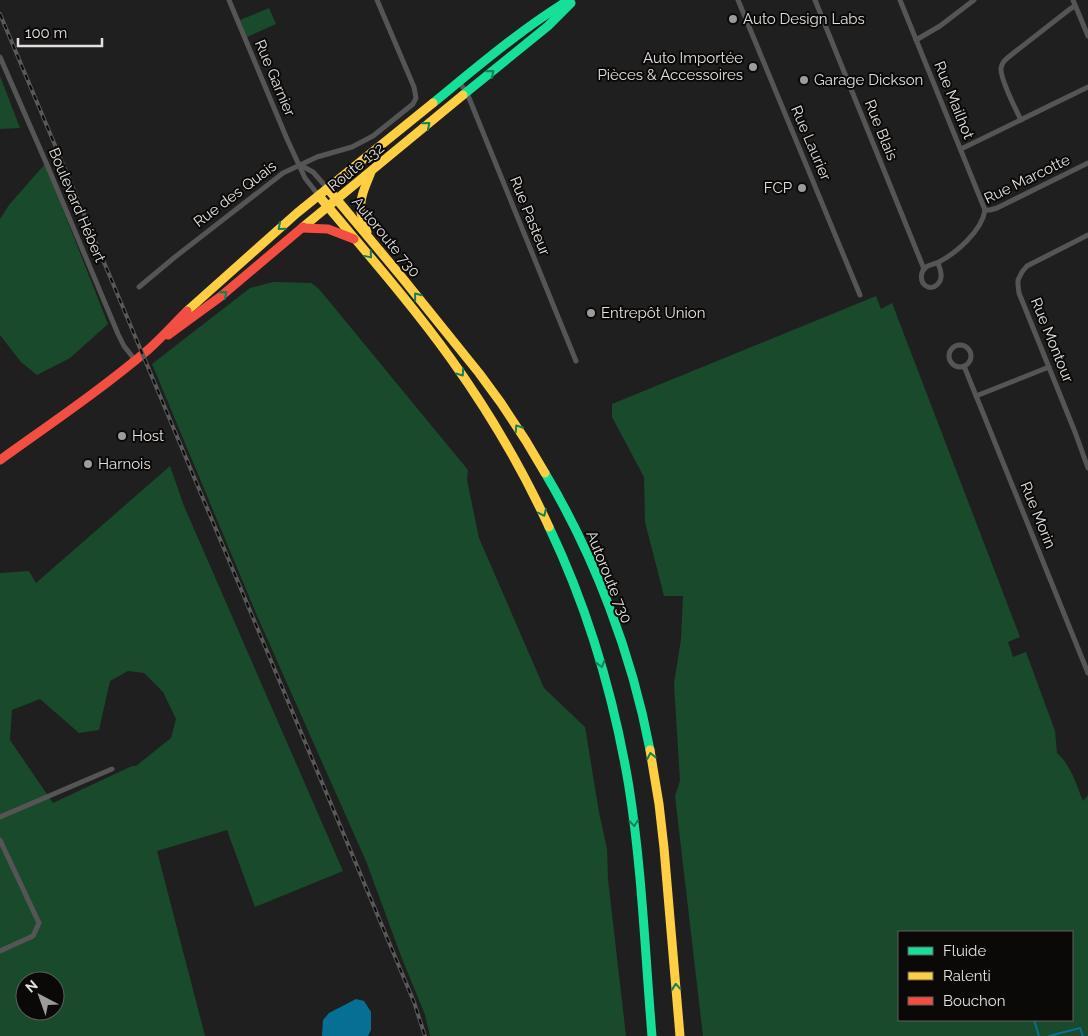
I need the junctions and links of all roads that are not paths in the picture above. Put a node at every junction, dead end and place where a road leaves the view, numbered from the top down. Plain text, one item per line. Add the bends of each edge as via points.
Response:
1 (229, 0) edge
2 (377, 0) edge
3 (569, 0) edge
4 (574, 0) edge
5 (738, 0) edge
6 (815, 0) edge
7 (900, 0) edge
8 (974, 0) edge
9 (1074, 3) edge
10 (524, 30) junction
11 (1088, 36) edge
12 (531, 40) junction
13 (916, 40) junction
14 (0, 57) edge
15 (459, 82) junction
16 (1088, 88) edge
17 (467, 93) junction
18 (1021, 120) junction
19 (960, 149) junction
20 (1088, 163) edge
21 (299, 164) junction
22 (371, 172) junction
23 (328, 189) junction
24 (319, 196) junction
25 (338, 200) junction
26 (328, 207) junction
27 (985, 210) junction
28 (302, 228) junction
29 (1088, 235) edge
30 (368, 237) junction
31 (356, 240) junction
32 (938, 263) junction
33 (924, 269) junction
34 (140, 287) dead end
35 (860, 295) dead end
36 (150, 348) junction
37 (135, 360) junction
38 (576, 361) dead end
39 (964, 366) junction
40 (1049, 367) junction
41 (976, 396) junction
42 (0, 460) edge
43 (1088, 468) edge
44 (1088, 673) edge
45 (112, 769) dead end
46 (0, 817) edge
47 (0, 840) edge
48 (0, 951) edge
49 (652, 1036) edge
50 (680, 1036) edge

1 - 21 street, Rue Garnier
2 - 21 street, Rue des Quais via 416,98 413,104 363,142
3 - 10 highway, Route 132
4 - 12 highway, Route 132
5 - 35 street, Rue Laurier
6 - 33 street, Rue Blais
7 - 13 street, Rue Mailhot
8 - 13 street
9 - 11 street
9 - 18 street via 1003,64 1001,71
10 - 12 highway
10 - 15 highway, Route 132
17 -> 12 highway, Route 132
13 - 19 street, Rue Mailhot
14 - 37 street, Boulevard Hébert via 118,334
15 - 17 street, Rue Pasteur
15 - 23 highway, Route 132
16 - 18 street
22 -> 17 highway, Route 132
17 - 38 street, Rue Pasteur
18 - 19 street
19 - 27 street, Rue Mailhot
20 - 27 street, Rue Marcotte via 997,208
21 - 23 street, Rue Garnier via 313,172
21 - 24 street, Rue Garnier
21 - 34 street, Rue des Quais via 271,181
22 - 25 highway, Route 132
22 - 30 highway via 361,203
23 - 24 highway, Route 132
23 - 25 highway, Autoroute 730
24 - 26 highway, Autoroute 730
24 -> 36 highway, Route 132 via 193,305
25 - 26 highway, Route 132
25 - 30 highway, Autoroute 730
26 - 28 highway, Route 132
26 - 31 highway, Autoroute 730
27 - 32 street, Rue Marcotte via 983,219 969,239
28 - 31 highway via 328,229
36 -> 28 highway, Route 132 via 196,317
29 - 40 street, Rue Montour via 1030,263 1020,277 1019,293
50 -> 30 highway, Autoroute 730 via 657,789 637,696 604,595 563,505 514,422 466,357
31 -> 49 highway, Autoroute 730 via 443,348 491,418 539,504 579,598 608,688 628,781
32 - 33 street, Rue Marcotte
32 - 33 street via 941,275 934,286 928,287 922,280
36 - 37 highway, Route 132
37 - 42 highway, Route 132
39 - 39 street, Rue Morin via 954,366 950,360 951,350 956,346 970,350 971,358
39 - 41 street, Rue Morin
40 - 41 street
40 - 43 street, Rue Montour
41 - 44 street, Rue Morin
45 - 46 street
47 - 48 street via 39,923 33,936

